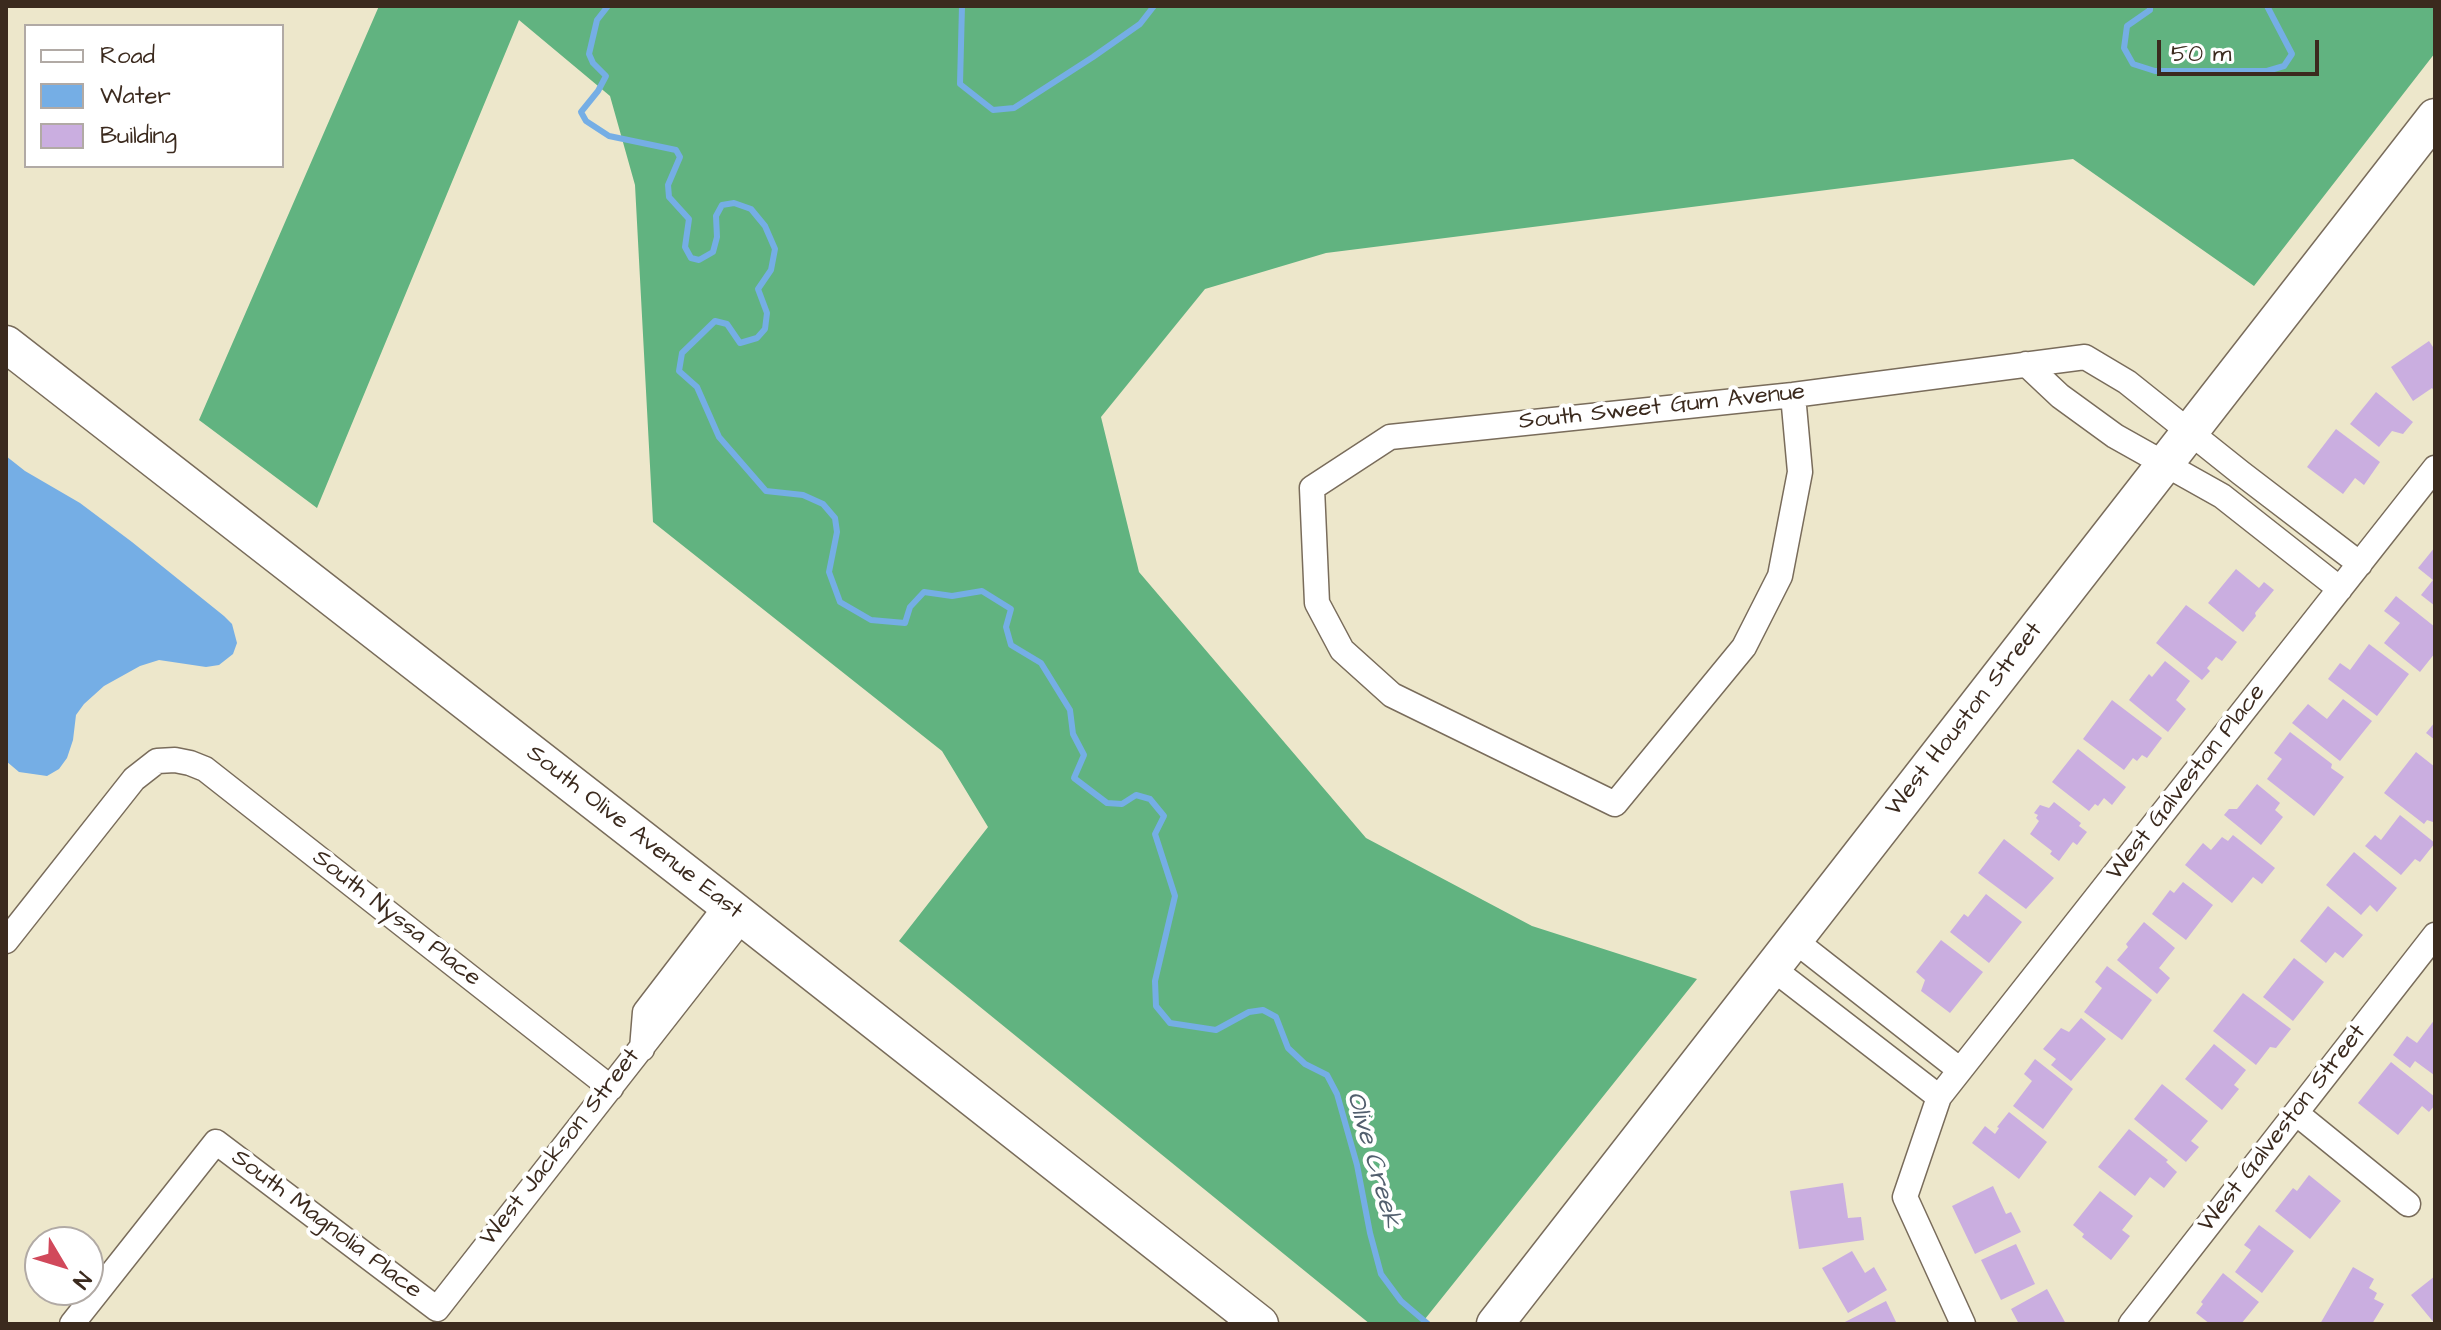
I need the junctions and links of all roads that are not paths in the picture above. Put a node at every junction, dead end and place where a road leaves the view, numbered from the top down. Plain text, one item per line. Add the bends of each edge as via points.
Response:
1 (2435, 117) edge
2 (6, 344) edge
3 (2026, 364) junction
4 (1793, 395) junction
5 (2189, 432) junction
6 (2165, 463) junction
7 (2435, 468) edge
8 (2360, 564) junction
9 (2340, 589) junction
10 (735, 912) junction
11 (2435, 935) edge
12 (6, 941) edge
13 (1783, 954) junction
14 (1960, 1070) junction
15 (611, 1088) junction
16 (1939, 1097) junction
17 (2296, 1113) junction
18 (2408, 1204) dead end
19 (437, 1309) joint
20 (72, 1324) edge
21 (1260, 1324) edge
22 (1495, 1324) edge
23 (1963, 1324) edge
24 (2131, 1324) edge

1 - 5 street, West Houston Street
2 - 10 street, South Olive Avenue East
3 - 4 street, South Sweet Gum Avenue
3 - 5 street, South Sweet Gum Avenue via 2085,357 2127,382
3 - 6 street via 2115,436
4 - 4 street, South Sweet Gum Avenue via 1800,472 1780,576 1744,647 1615,804 1392,695 1342,650 1317,603 1312,488 1390,437
5 - 6 street, West Houston Street
5 - 8 street, South Sweet Gum Avenue
6 - 9 street via 2222,496
6 - 13 street, West Houston Street
7 - 8 street, West Galveston Place
8 - 9 street, West Galveston Place
9 - 14 street, West Galveston Place
10 - 15 street, West Jackson Street
10 - 21 street, South Olive Avenue East
11 - 17 street, West Galveston Street
12 - 15 street, South Nyssa Place via 134,779 157,761 175,760 205,769
13 - 14 street
13 - 16 street
13 - 22 street, West Houston Street
14 - 16 street, West Galveston Place
15 - 19 street, West Jackson Street
16 - 23 street, West Galveston Place via 1905,1197
17 - 18 street
17 - 24 street, West Galveston Street
19 - 20 street, South Magnolia Place via 216,1142

